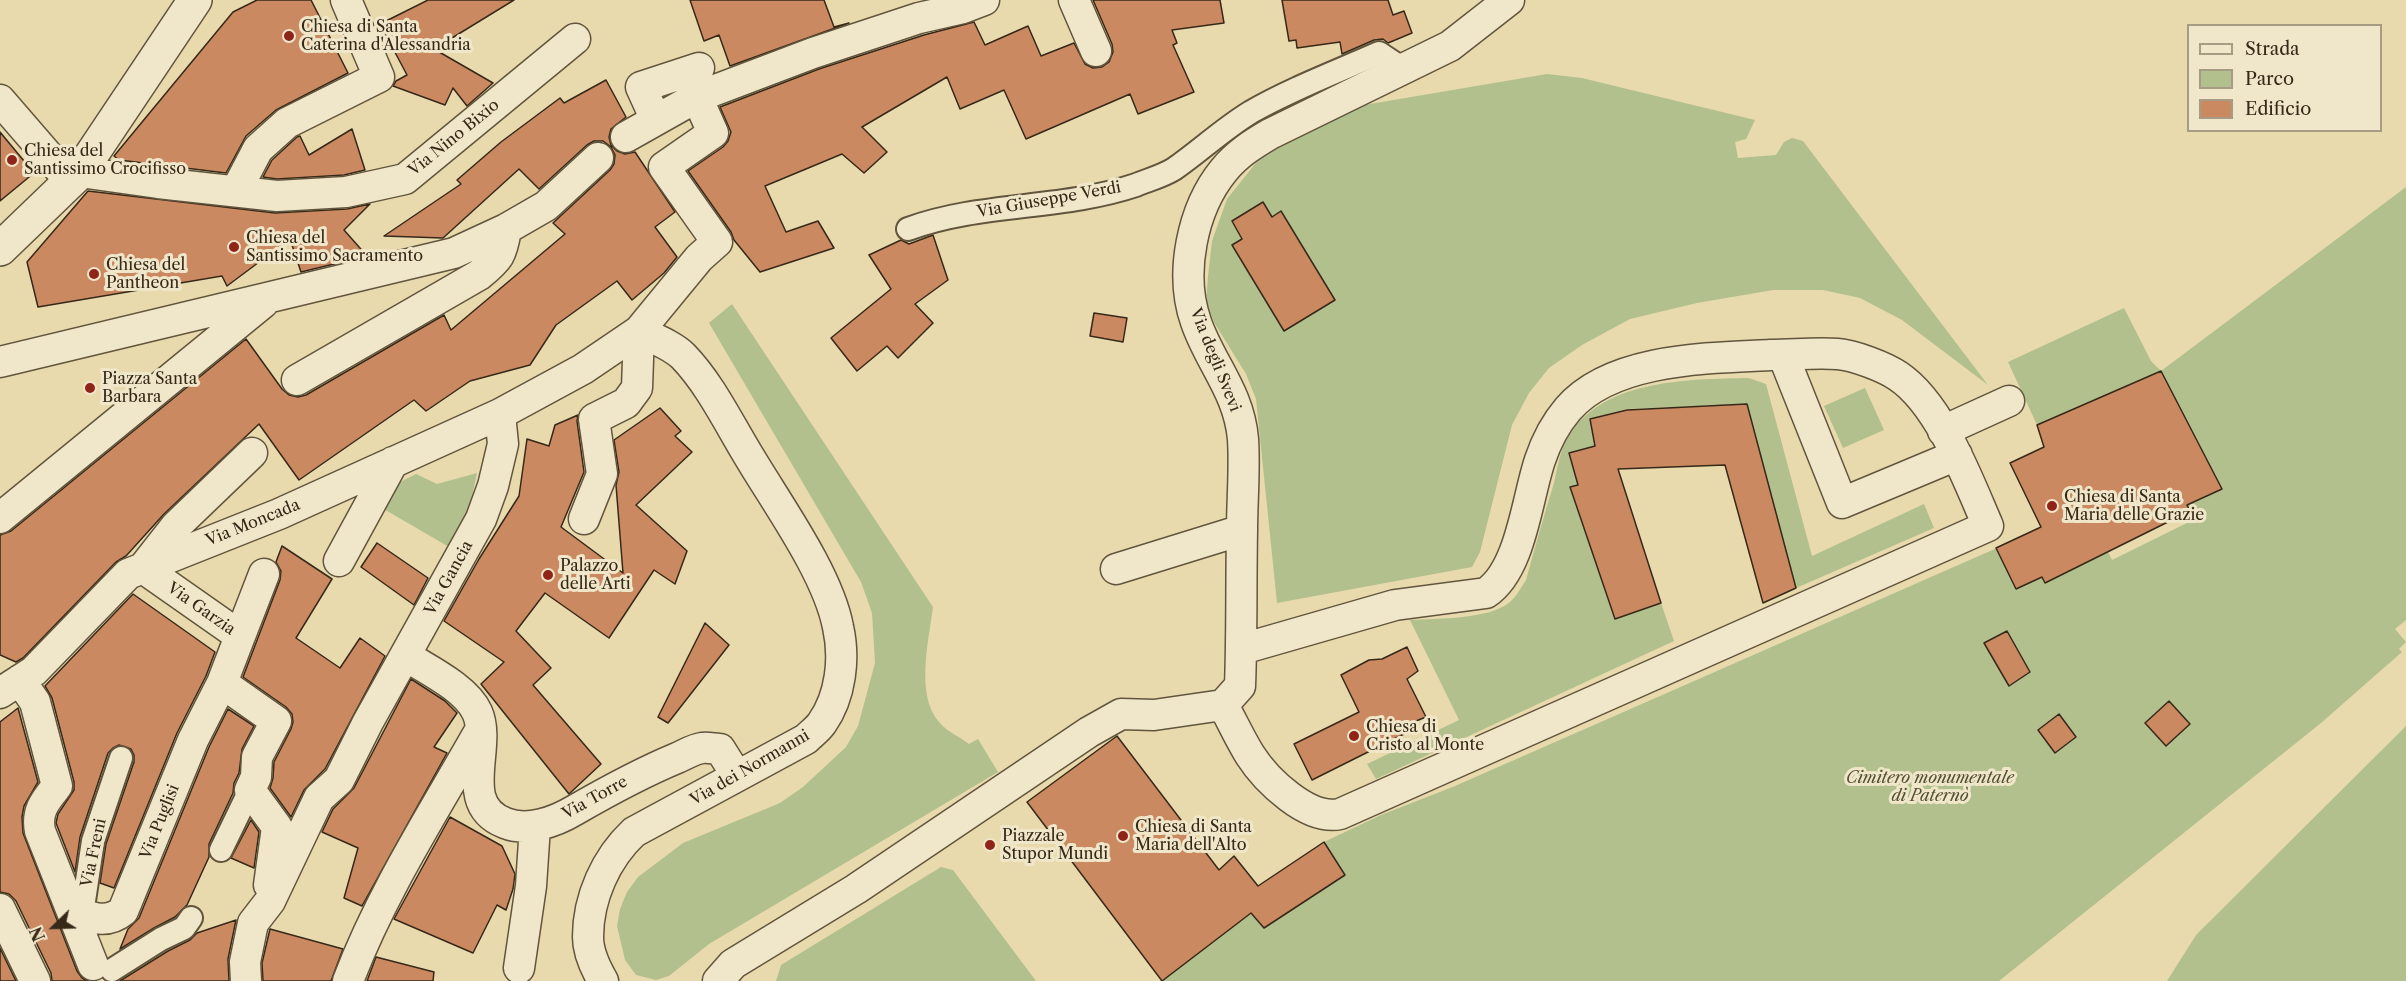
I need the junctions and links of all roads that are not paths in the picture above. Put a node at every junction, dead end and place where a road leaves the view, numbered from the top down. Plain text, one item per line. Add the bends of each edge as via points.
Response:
1 (195, 0) edge
2 (346, 0) edge
3 (984, 0) edge
4 (1074, 0) edge
5 (1509, 0) edge
6 (575, 39) dead end
7 (1096, 51) dead end
8 (699, 68) dead end
9 (1403, 69) junction
10 (698, 97) junction
11 (0, 100) edge
12 (657, 120) junction
13 (626, 137) dead end
14 (598, 158) dead end
15 (77, 180) junction
16 (236, 192) junction
17 (506, 229) junction
18 (908, 229) dead end
19 (5, 245) edge
20 (270, 297) junction
21 (639, 331) junction
22 (1783, 355) junction
23 (0, 362) edge
24 (297, 380) dead end
25 (2009, 401) dead end
26 (500, 414) junction
27 (1950, 443) junction
28 (252, 453) dead end
29 (393, 462) junction
30 (0, 518) edge
31 (584, 519) dead end
32 (1242, 530) junction
33 (339, 561) dead end
34 (143, 568) junction
35 (1116, 569) dead end
36 (264, 574) dead end
37 (240, 636) junction
38 (1242, 649) junction
39 (406, 656) junction
40 (18, 682) edge
41 (222, 683) junction
42 (1223, 705) junction
43 (481, 729) junction
44 (121, 758) dead end
45 (737, 776) junction
46 (250, 789) junction
47 (535, 826) junction
48 (220, 850) dead end
49 (270, 901) junction
50 (0, 909) edge
51 (86, 915) junction
52 (191, 918) dead end
53 (102, 968) joint
54 (519, 968) dead end
55 (35, 981) edge
56 (246, 981) edge
57 (348, 981) edge
58 (603, 981) edge
59 (718, 981) edge

1 - 15 street
2 - 16 street via 379,77 287,123 258,149
3 - 10 street via 813,53
4 - 7 street
5 - 9 street, Via degli Svevi via 1450,46
6 - 16 street, Via Nino Bixio via 405,179 346,192 277,196
8 - 12 street via 640,87
9 - 18 street, Via Giuseppe Verdi via 1379,53 1252,112 1172,170 1132,186 1078,199 955,216
9 - 32 street, Via degli Svevi via 1246,148 1224,169 1200,213 1189,271 1191,299 1205,344 1229,385 1243,439
10 - 12 street
10 - 21 street via 713,133 664,167 717,242
11 - 15 street
12 - 13 street
14 - 17 street via 546,206
15 - 16 street, Via Nino Bixio via 158,183
15 - 19 street
17 - 20 street via 454,253
17 - 24 street via 503,249 479,275
20 - 23 street
20 - 30 street
21 - 26 street via 583,369
21 - 31 street via 637,388 626,403 594,419 602,474
21 - 45 street, Via dei Normanni via 681,354 704,381 809,556 831,600 838,626 840,672 822,723 806,740
22 - 27 street via 1840,354 1899,376 1929,407
22 - 27 street via 1842,503
22 - 38 street via 1692,359 1637,369 1596,387 1569,408 1540,459 1513,557 1486,593 1395,605
25 - 27 street
26 - 29 street, Via Moncada
26 - 39 street, Via Gancia via 503,444 481,519
27 - 42 street via 1988,526 1340,814 1329,817 1311,810 1280,789 1251,756
28 - 34 street via 176,526
29 - 33 street
29 - 34 street, Via Moncada via 279,514
32 - 35 street
32 - 38 street, Via degli Svevi
34 - 37 street, Via Garzia
34 - 40 street, Via Moncada via 125,578
36 - 37 street
37 - 41 street, Via Garzia
38 - 42 street, Via degli Svevi via 1240,686
39 - 43 street, Via Torre via 465,694 477,712
39 - 49 street, Via Gancia via 339,780 318,798
40 - 51 street via 35,702 57,786 37,819
41 - 46 street via 276,722 257,756 256,777
41 - 51 street, Via Puglisi via 193,740 123,911 114,919
42 - 59 street via 1154,715 1121,714 856,889 733,964
43 - 47 street, Via Torre via 478,791 484,809 512,826
43 - 57 street via 389,890
44 - 51 street, Via Freni via 93,841
45 - 47 street, Via Torre via 720,749 702,748 628,779 563,817
45 - 58 street, Via dei Normanni via 634,832 618,846 603,872 588,937
46 - 48 street
46 - 49 street via 277,827 268,876
47 - 54 street
49 - 56 street, Via Gancia via 253,923 245,962
50 - 55 street
51 - 53 street via 105,950
52 - 53 street via 184,928

